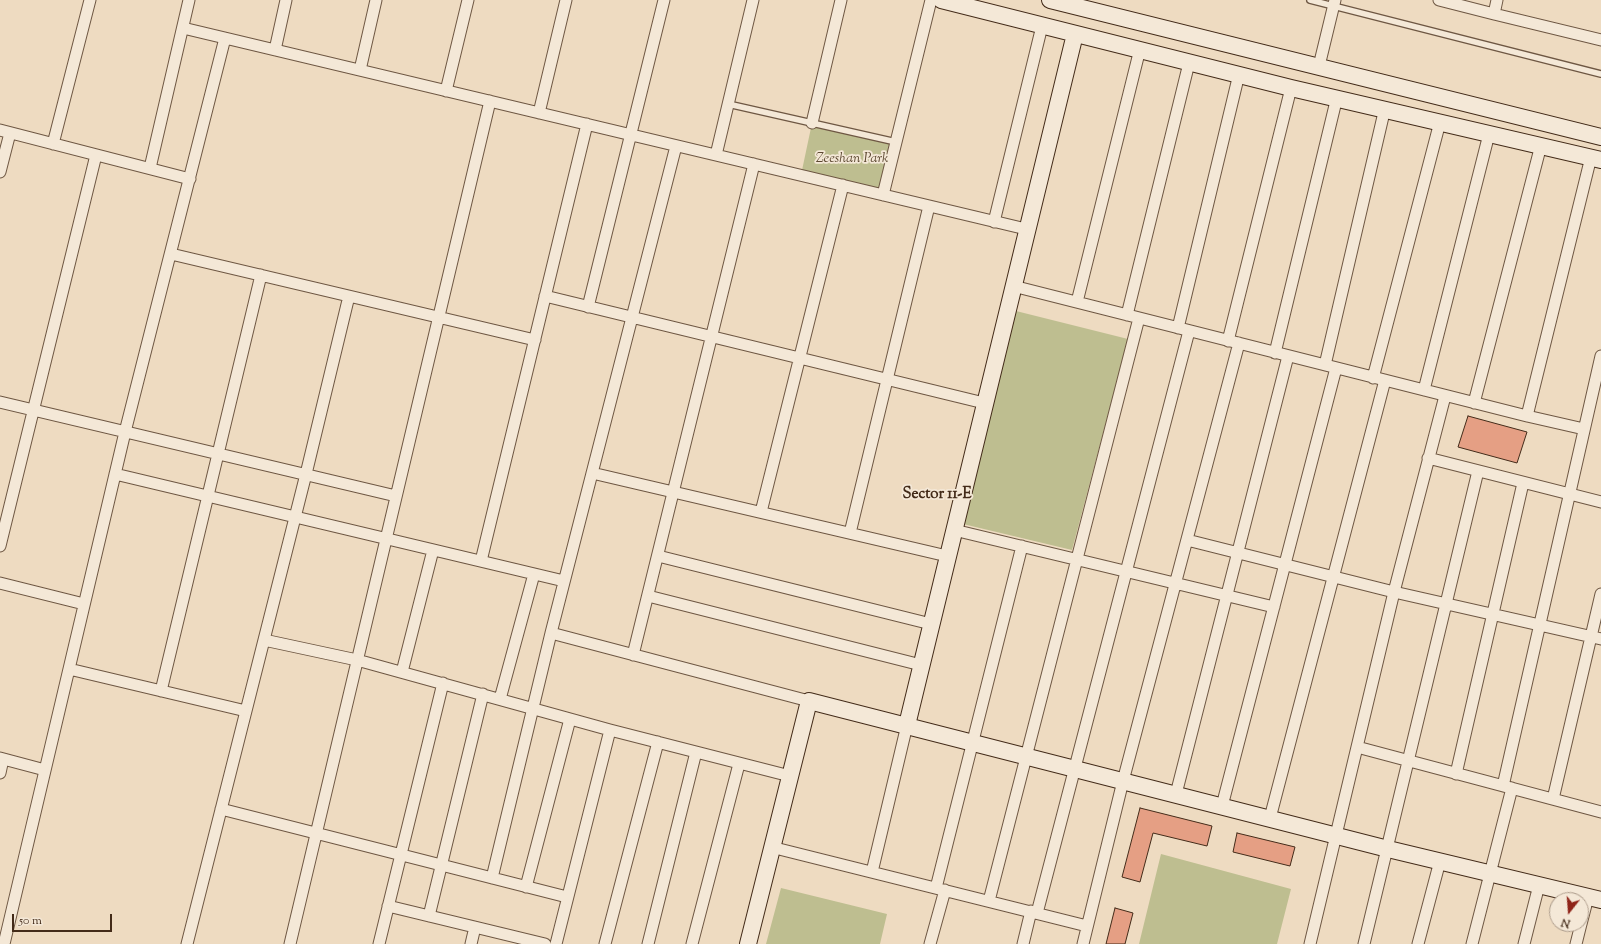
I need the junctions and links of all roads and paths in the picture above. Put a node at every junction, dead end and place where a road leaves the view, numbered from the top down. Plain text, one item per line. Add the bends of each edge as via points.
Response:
1 (90, 0) edge
2 (189, 0) edge
3 (286, 0) edge
4 (376, 0) edge
5 (468, 0) edge
6 (566, 0) edge
7 (664, 0) edge
8 (754, 0) edge
9 (841, 0) edge
10 (931, 0) edge
11 (941, 0) edge
12 (1050, 0) edge
13 (1310, 0) edge
14 (1439, 0) edge
15 (1497, 0) edge
16 (1334, 3) edge
17 (1494, 14) junction
18 (1042, 26) junction
19 (182, 28) junction
20 (1075, 34) junction
21 (225, 38) junction
22 (1601, 40) edge
23 (1140, 49) junction
24 (275, 50) junction
25 (1189, 63) junction
26 (1319, 66) junction
27 (360, 70) junction
28 (1240, 74) junction
29 (1601, 74) edge
30 (1291, 88) junction
31 (446, 91) junction
32 (1337, 97) junction
33 (490, 101) junction
34 (728, 104) junction
35 (1385, 108) junction
36 (539, 113) junction
37 (1440, 122) junction
38 (812, 123) junction
39 (587, 124) junction
40 (5, 132) edge
41 (1489, 134) junction
42 (632, 135) junction
43 (1601, 137) edge
44 (896, 142) junction
45 (53, 144) junction
46 (1541, 145) junction
47 (676, 146) junction
48 (96, 155) junction
49 (716, 155) junction
50 (1596, 158) edge
51 (754, 164) junction
52 (150, 168) junction
53 (0, 172) edge
54 (190, 179) junction
55 (843, 185) junction
56 (883, 195) junction
57 (929, 206) junction
58 (994, 222) junction
59 (1026, 229) junction
60 (171, 254) junction
61 (261, 275) junction
62 (1013, 286) junction
63 (349, 296) junction
64 (545, 296) junction
65 (1077, 302) junction
66 (588, 307) junction
67 (1127, 315) junction
68 (439, 318) junction
69 (632, 318) junction
70 (1139, 318) junction
71 (1178, 328) junction
72 (1189, 331) junction
73 (713, 336) junction
74 (535, 340) junction
75 (1233, 342) junction
76 (1275, 352) junction
77 (1288, 356) junction
78 (1601, 356) edge
79 (800, 358) junction
80 (1325, 365) junction
81 (1336, 368) junction
82 (1373, 378) junction
83 (887, 380) junction
84 (1385, 380) junction
85 (1424, 390) junction
86 (1444, 396) junction
87 (0, 402) edge
88 (1474, 403) junction
89 (984, 404) junction
90 (32, 410) junction
91 (1527, 416) junction
92 (1584, 429) junction
93 (125, 432) junction
94 (218, 454) junction
95 (1428, 458) junction
96 (1478, 471) junction
97 (592, 473) junction
98 (115, 474) junction
99 (306, 474) junction
100 (1522, 482) junction
101 (674, 492) junction
102 (1571, 495) junction
103 (208, 496) junction
104 (396, 496) junction
105 (1601, 502) edge
106 (761, 512) junction
107 (295, 517) junction
108 (954, 530) junction
109 (850, 533) junction
110 (386, 539) junction
111 (1187, 540) junction
112 (0, 546) edge
113 (1022, 546) junction
114 (434, 550) junction
115 (1238, 553) junction
116 (658, 556) junction
117 (947, 556) junction
118 (1077, 559) junction
119 (482, 561) junction
120 (1285, 564) junction
121 (1126, 571) junction
122 (534, 574) junction
123 (1333, 577) junction
124 (564, 581) junction
125 (0, 583) edge
126 (1175, 583) junction
127 (1394, 592) junction
128 (1601, 594) edge
129 (648, 596) junction
130 (1227, 596) junction
131 (84, 604) junction
132 (1447, 604) junction
133 (1274, 607) junction
134 (1492, 614) junction
135 (931, 624) junction
136 (1540, 626) junction
137 (551, 633) junction
138 (1596, 638) edge
139 (264, 640) junction
140 (633, 655) junction
141 (357, 660) junction
142 (921, 665) junction
143 (69, 669) junction
144 (402, 672) junction
145 (443, 683) junction
146 (161, 691) junction
147 (483, 694) junction
148 (500, 699) junction
149 (809, 700) junction
150 (533, 709) junction
151 (246, 711) junction
152 (570, 719) junction
153 (907, 725) junction
154 (610, 730) junction
155 (972, 741) junction
156 (658, 742) junction
157 (1357, 748) junction
158 (696, 752) junction
159 (1026, 756) junction
160 (2, 759) edge
161 (1409, 761) junction
162 (739, 764) junction
163 (1075, 768) junction
164 (45, 770) junction
165 (0, 773) edge
166 (1456, 774) junction
167 (790, 776) junction
168 (1124, 781) junction
169 (1508, 787) junction
170 (1176, 794) junction
171 (1553, 799) junction
172 (1222, 806) junction
173 (221, 809) junction
174 (1601, 812) edge
175 (1270, 818) junction
176 (316, 834) junction
177 (1336, 836) junction
178 (772, 847) junction
179 (1388, 850) junction
180 (401, 855) junction
181 (1440, 861) junction
182 (441, 865) junction
183 (872, 872) junction
184 (1490, 873) junction
185 (492, 878) junction
186 (1539, 885) junction
187 (526, 887) junction
188 (940, 889) junction
189 (567, 897) junction
190 (1594, 898) edge
191 (989, 901) junction
192 (388, 906) junction
193 (1589, 908) edge
194 (1034, 912) junction
195 (429, 916) junction
196 (1087, 926) junction
197 (475, 927) junction
198 (1579, 932) edge
199 (4, 944) edge
200 (187, 944) edge
201 (290, 944) edge
202 (379, 944) edge
203 (471, 944) edge
204 (545, 944) edge
205 (556, 944) edge
206 (605, 944) edge
207 (648, 944) edge
208 (692, 944) edge
209 (748, 944) edge
210 (930, 944) edge
211 (1023, 944) edge
212 (1083, 944) edge
213 (1310, 944) edge
214 (1364, 944) edge
215 (1418, 944) edge
216 (1472, 944) edge
217 (1524, 944) edge
218 (1576, 944) edge

1 - 45 street
2 - 19 street
3 - 24 street
4 - 27 street
5 - 31 street
6 - 36 street
7 - 42 street
8 - 34 street
9 - 38 street
10 - 44 street
11 - 18 street
12 - 26 street
13 - 16 lane
14 - 17 street
15 - 17 street
16 - 26 street
16 - 29 lane
17 - 22 street
18 - 20 street
18 - 58 street
19 - 21 street
19 - 52 street
20 - 23 street
20 - 59 street
21 - 24 street
21 - 54 street
23 - 25 street
23 - 65 street
24 - 27 street
25 - 28 street
25 - 67 street
26 - 43 street
27 - 31 street
28 - 30 street
28 - 71 street
30 - 32 street
30 - 75 street
31 - 33 street
32 - 35 street
32 - 76 street
33 - 36 street
33 - 68 street
34 - 38 lane
34 - 49 street
35 - 37 street
35 - 80 street
36 - 39 street
37 - 41 street
37 - 82 street
38 - 44 lane
39 - 42 street
39 - 64 street
40 - 45 street
40 - 53 street
41 - 46 street
41 - 85 street
42 - 47 street
42 - 66 street
44 - 56 street
45 - 48 street
46 - 50 street
46 - 88 street
47 - 49 street
47 - 69 street
48 - 52 street
48 - 90 street
49 - 51 street
50 - 91 street
51 - 55 street
51 - 73 street
52 - 54 street
54 - 60 street
55 - 56 street
55 - 79 street
56 - 57 street
57 - 58 street
57 - 83 street
58 - 59 street
59 - 62 street
60 - 61 street
60 - 93 street
61 - 63 street
61 - 94 street
62 - 65 street
62 - 89 street
63 - 68 street
63 - 99 street
64 - 66 street
64 - 74 street
65 - 67 street
66 - 69 street
67 - 70 street
68 - 74 street
68 - 104 street
69 - 73 street
69 - 97 street
70 - 71 street
70 - 118 street
71 - 72 street
72 - 75 street
72 - 121 street
73 - 79 street
73 - 101 street
74 - 119 street
75 - 76 street
75 - 111 street
76 - 77 street
77 - 80 street
77 - 115 street
78 - 92 street
79 - 83 street
79 - 106 street
80 - 81 street
81 - 82 street
81 - 120 street
82 - 84 street
83 - 89 street
83 - 109 street
84 - 85 street
84 - 123 street
85 - 86 street
86 - 88 street
86 - 95 street
87 - 90 street
88 - 91 street
89 - 108 street
90 - 93 street
90 - 112 street
91 - 92 street
92 - 102 street
93 - 94 street
93 - 98 street
94 - 99 street
94 - 103 street
95 - 96 street
95 - 127 street
96 - 100 street
96 - 132 street
97 - 101 street
97 - 124 street
98 - 103 street
98 - 131 street
99 - 104 street
99 - 107 street
100 - 102 street
100 - 134 street
101 - 106 street
101 - 116 street
102 - 105 street
102 - 136 street
103 - 107 street
103 - 146 street
104 - 110 street
106 - 109 street
107 - 110 street
107 - 139 street
108 - 113 street
108 - 117 street
109 - 117 street
110 - 114 street
110 - 141 street
111 - 115 street
111 - 126 street
113 - 118 street
113 - 155 street
114 - 119 street
114 - 144 street
115 - 120 street
115 - 130 street
116 - 129 street
116 - 135 street
117 - 135 street
118 - 121 street
118 - 159 street
119 - 122 street
120 - 123 street
120 - 133 street
121 - 126 street
121 - 163 street
122 - 124 street
122 - 148 street
123 - 127 street
123 - 175 street
124 - 137 street
125 - 131 street
126 - 130 street
126 - 168 street
127 - 132 street
127 - 157 street
128 - 138 street
129 - 140 street
129 - 142 street
130 - 133 street
130 - 170 street
131 - 143 street
132 - 134 street
132 - 161 street
133 - 172 street
134 - 136 street
134 - 166 street
135 - 142 street
136 - 138 street
136 - 169 street
137 - 140 street
137 - 150 street
138 - 171 street
139 - 141 street
139 - 151 street
140 - 149 street
141 - 144 street
141 - 176 street
142 - 153 street
143 - 146 street
143 - 164 street
144 - 145 street
145 - 147 street
145 - 180 street
146 - 151 street
147 - 148 street
147 - 182 street
148 - 150 street
149 - 153 street
149 - 167 street
150 - 152 street
150 - 185 street
151 - 173 street
152 - 154 street
152 - 187 street
153 - 155 street
153 - 183 street
154 - 156 street
154 - 189 street
155 - 159 street
155 - 188 street
156 - 158 street
156 - 206 street
157 - 161 street
157 - 177 street
158 - 162 street
158 - 207 street
159 - 163 street
159 - 191 street
160 - 164 street
160 - 165 street
161 - 166 street
161 - 179 street
162 - 167 street
162 - 208 street
163 - 168 street
163 - 194 street
164 - 199 street
166 - 169 street
167 - 178 street
168 - 170 street
168 - 196 street
169 - 171 street
169 - 184 street
170 - 172 street
171 - 174 street
172 - 175 street
173 - 176 street
173 - 200 street
175 - 177 street
176 - 180 street
176 - 201 street
177 - 179 street
177 - 213 street
178 - 183 street
178 - 209 street
179 - 181 street
179 - 214 street
180 - 182 street
180 - 192 street
181 - 184 street
181 - 215 street
182 - 185 street
182 - 195 street
183 - 188 street
184 - 186 street
184 - 216 street
185 - 187 street
186 - 190 street
186 - 217 street
187 - 189 street
188 - 191 street
188 - 210 street
189 - 205 street
190 - 193 street
191 - 194 street
192 - 195 street
192 - 202 street
194 - 196 street
194 - 211 street
195 - 197 street
196 - 212 street
197 - 203 street
197 - 204 street
198 - 218 street

